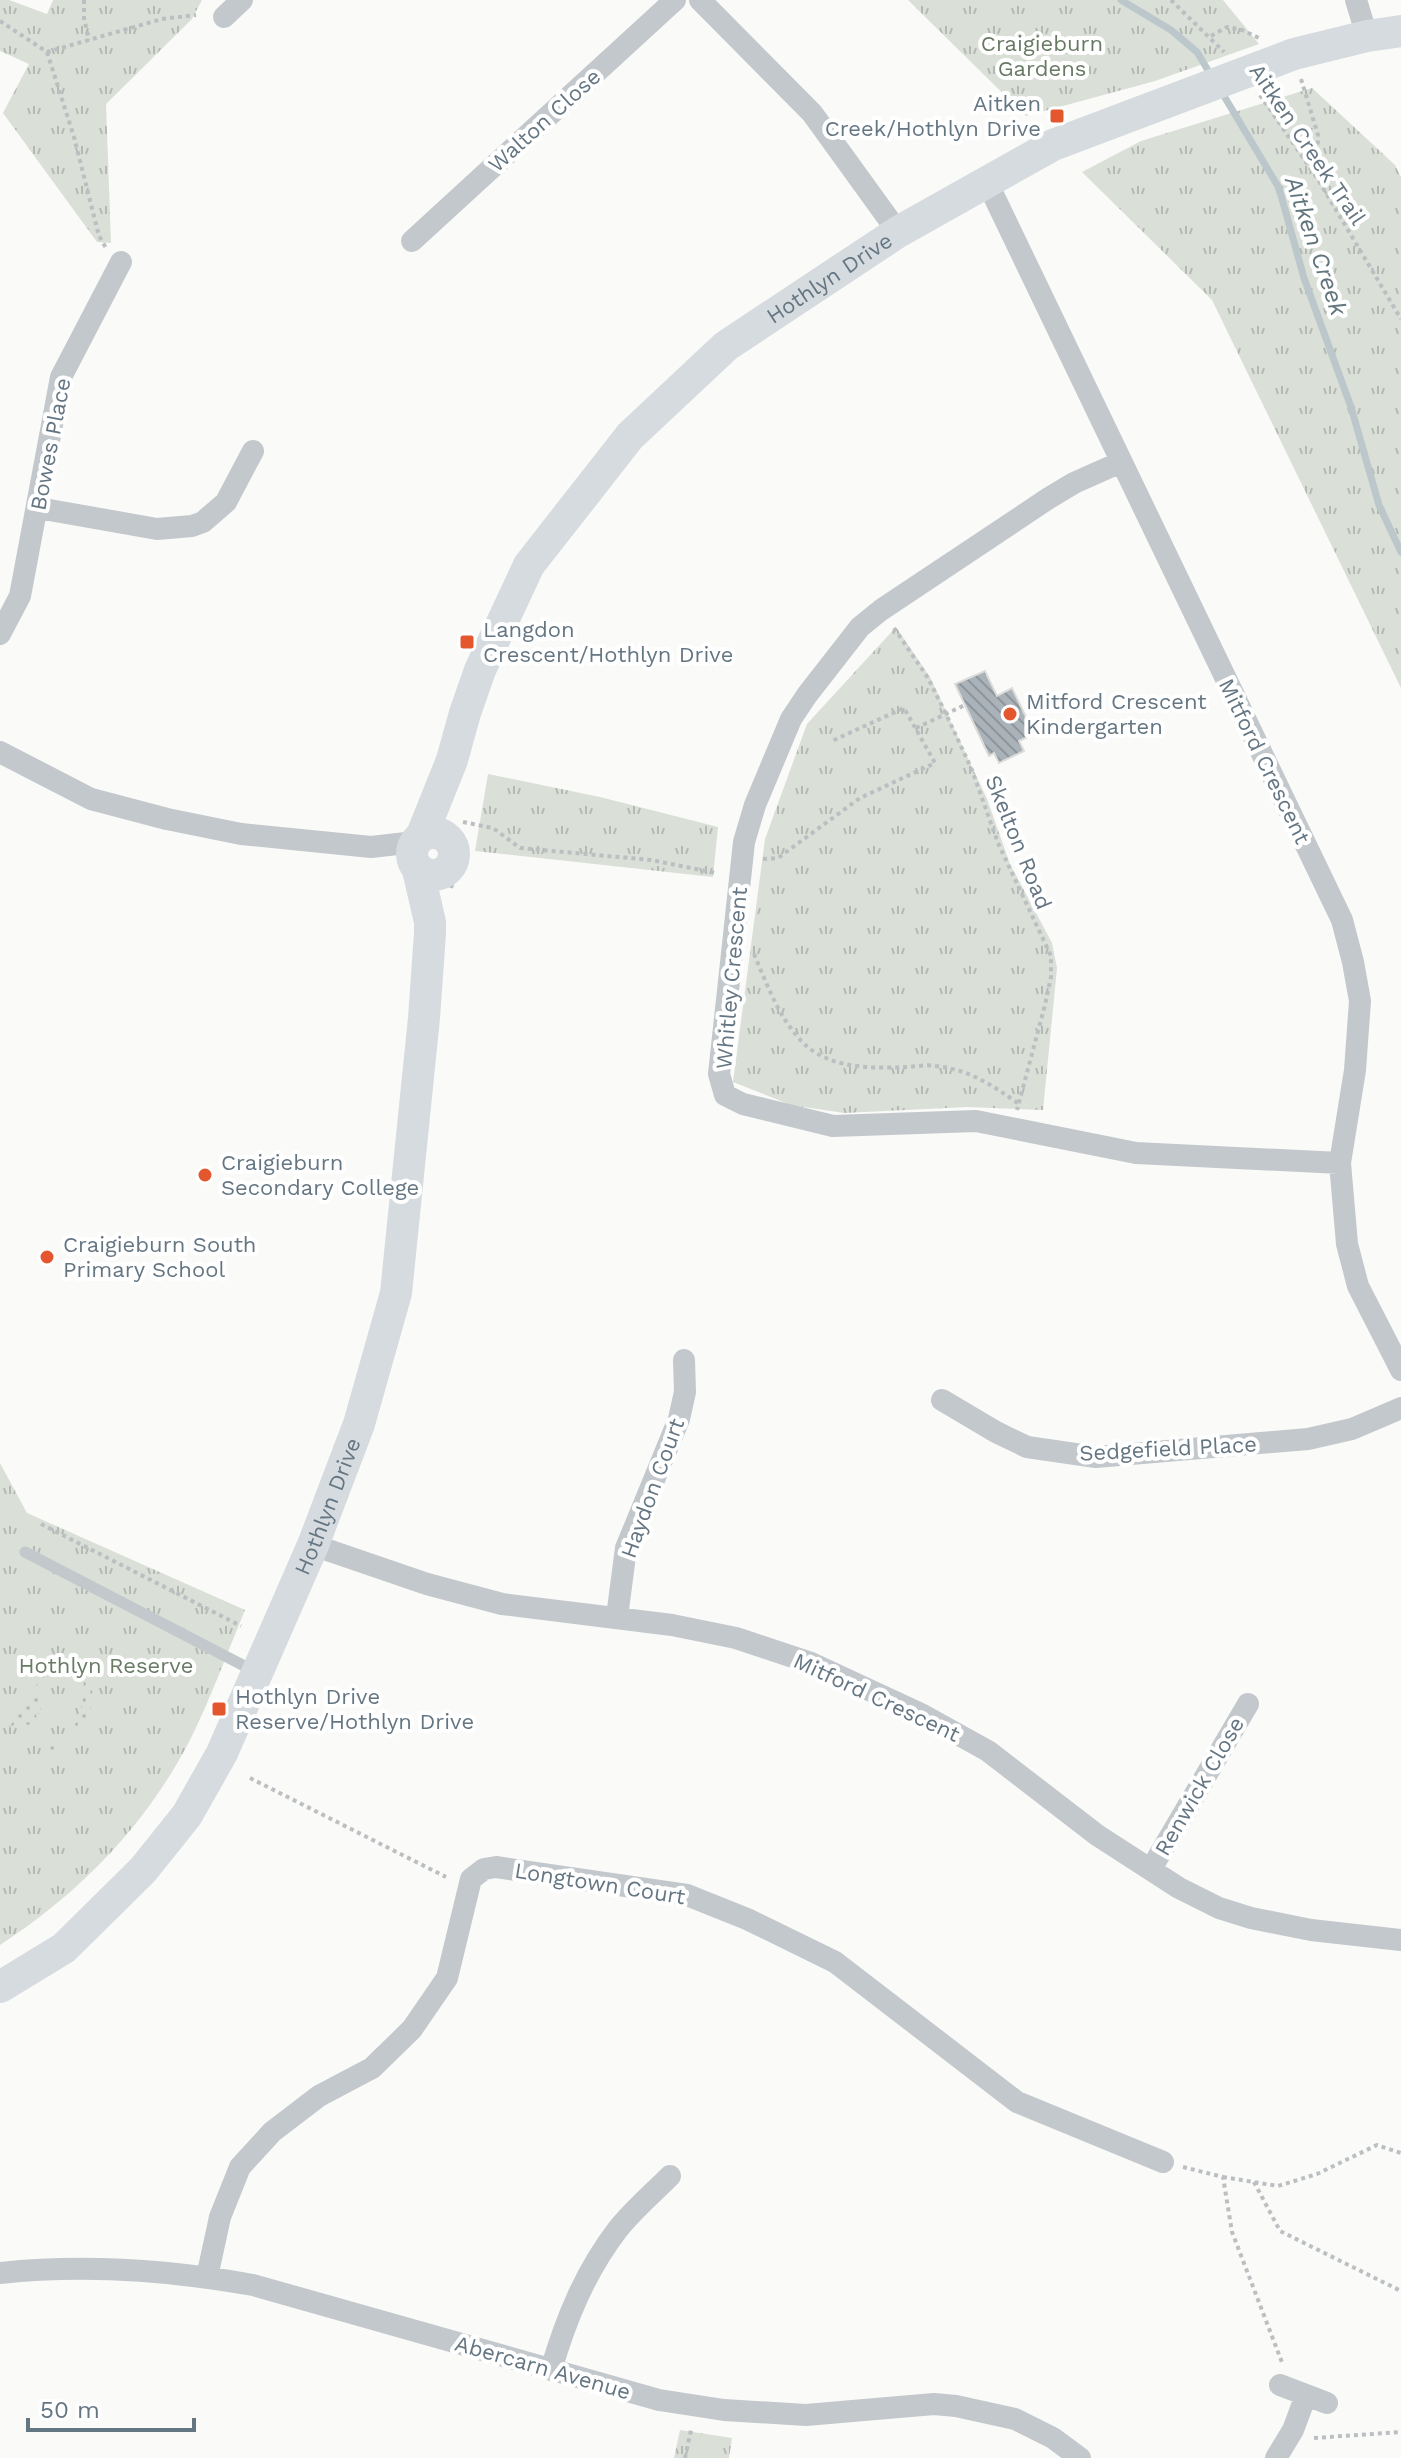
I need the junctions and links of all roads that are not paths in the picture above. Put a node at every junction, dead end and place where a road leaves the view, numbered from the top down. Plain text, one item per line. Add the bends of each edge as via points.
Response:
1 (242, 0) edge
2 (675, 0) edge
3 (700, 0) edge
4 (1356, 0) edge
5 (224, 17) dead end
6 (1401, 31) edge
7 (1367, 36) junction
8 (987, 182) junction
9 (898, 232) junction
10 (412, 241) dead end
11 (121, 262) road end
12 (253, 451) dead end
13 (1121, 462) junction
14 (38, 508) junction
15 (0, 634) edge
16 (0, 752) edge
17 (432, 849) junction
18 (1340, 1163) junction
19 (684, 1360) dead end
20 (1401, 1370) edge
21 (942, 1400) dead end
22 (1401, 1408) edge
23 (313, 1545) junction
24 (25, 1552) dead end
25 (617, 1617) junction
26 (258, 1673) junction
27 (1248, 1704) dead end
28 (1151, 1869) junction
29 (1401, 1940) edge
30 (0, 1987) edge
31 (1163, 2162) road end
32 (670, 2176) dead end
33 (0, 2273) edge
34 (207, 2277) junction
35 (551, 2370) junction
36 (1302, 2393) road end
37 (1080, 2458) edge
38 (1276, 2458) edge

1 - 5 street
2 - 10 street, Walton Close
3 - 9 street via 812,113
4 - 7 street
6 - 7 street, Hothlyn Drive
7 - 8 street, Hothlyn Drive via 1281,59 1151,107 1053,145
8 - 9 street, Hothlyn Drive
8 - 13 street, Mitford Crescent
9 - 17 street, Hothlyn Drive via 726,346 630,436 529,565 465,713
11 - 14 street, Bowes Place via 61,377
12 - 14 street via 226,502 192,526 157,529
13 - 18 street, Mitford Crescent via 1342,920 1360,1001
13 - 18 street, Whitley Crescent via 1049,498 881,610 860,627 797,709 744,842 719,1074 725,1095 833,1126 976,1121 1136,1153
14 - 15 street, Bowes Place via 20,596
16 - 17 street via 91,799 167,819 241,834
17 - 23 street, Hothlyn Drive via 438,906 430,922 396,1293 359,1424
18 - 20 street, Mitford Crescent via 1347,1244 1358,1286
19 - 25 street, Haydon Court via 679,1419 626,1548
21 - 22 street, Sedgefield Place via 1027,1447 1096,1457 1308,1439 1352,1429
23 - 25 street, Mitford Crescent via 502,1604
23 - 26 street, Hothlyn Drive
24 - 26 lane
25 - 28 street, Mitford Crescent via 736,1638 811,1663 923,1715 988,1751 1097,1835
26 - 30 street, Hothlyn Drive via 187,1815 143,1870 64,1948
27 - 28 street, Renwick Close
28 - 29 street, Mitford Crescent via 1219,1908 1251,1918
31 - 34 street, Longtown Court via 1017,2102 835,1962 747,1919 687,1895 496,1867 471,1879 447,1978 412,2029 372,2068 319,2096 272,2132 240,2167 220,2217
32 - 35 street via 619,2228 583,2282
33 - 34 street, Abercarn Avenue via 98,2269
34 - 35 street, Abercarn Avenue via 285,2293
35 - 37 street, Abercarn Avenue via 659,2400 724,2410 806,2415 934,2404 977,2409 1034,2428
36 - 38 street via 1293,2430

